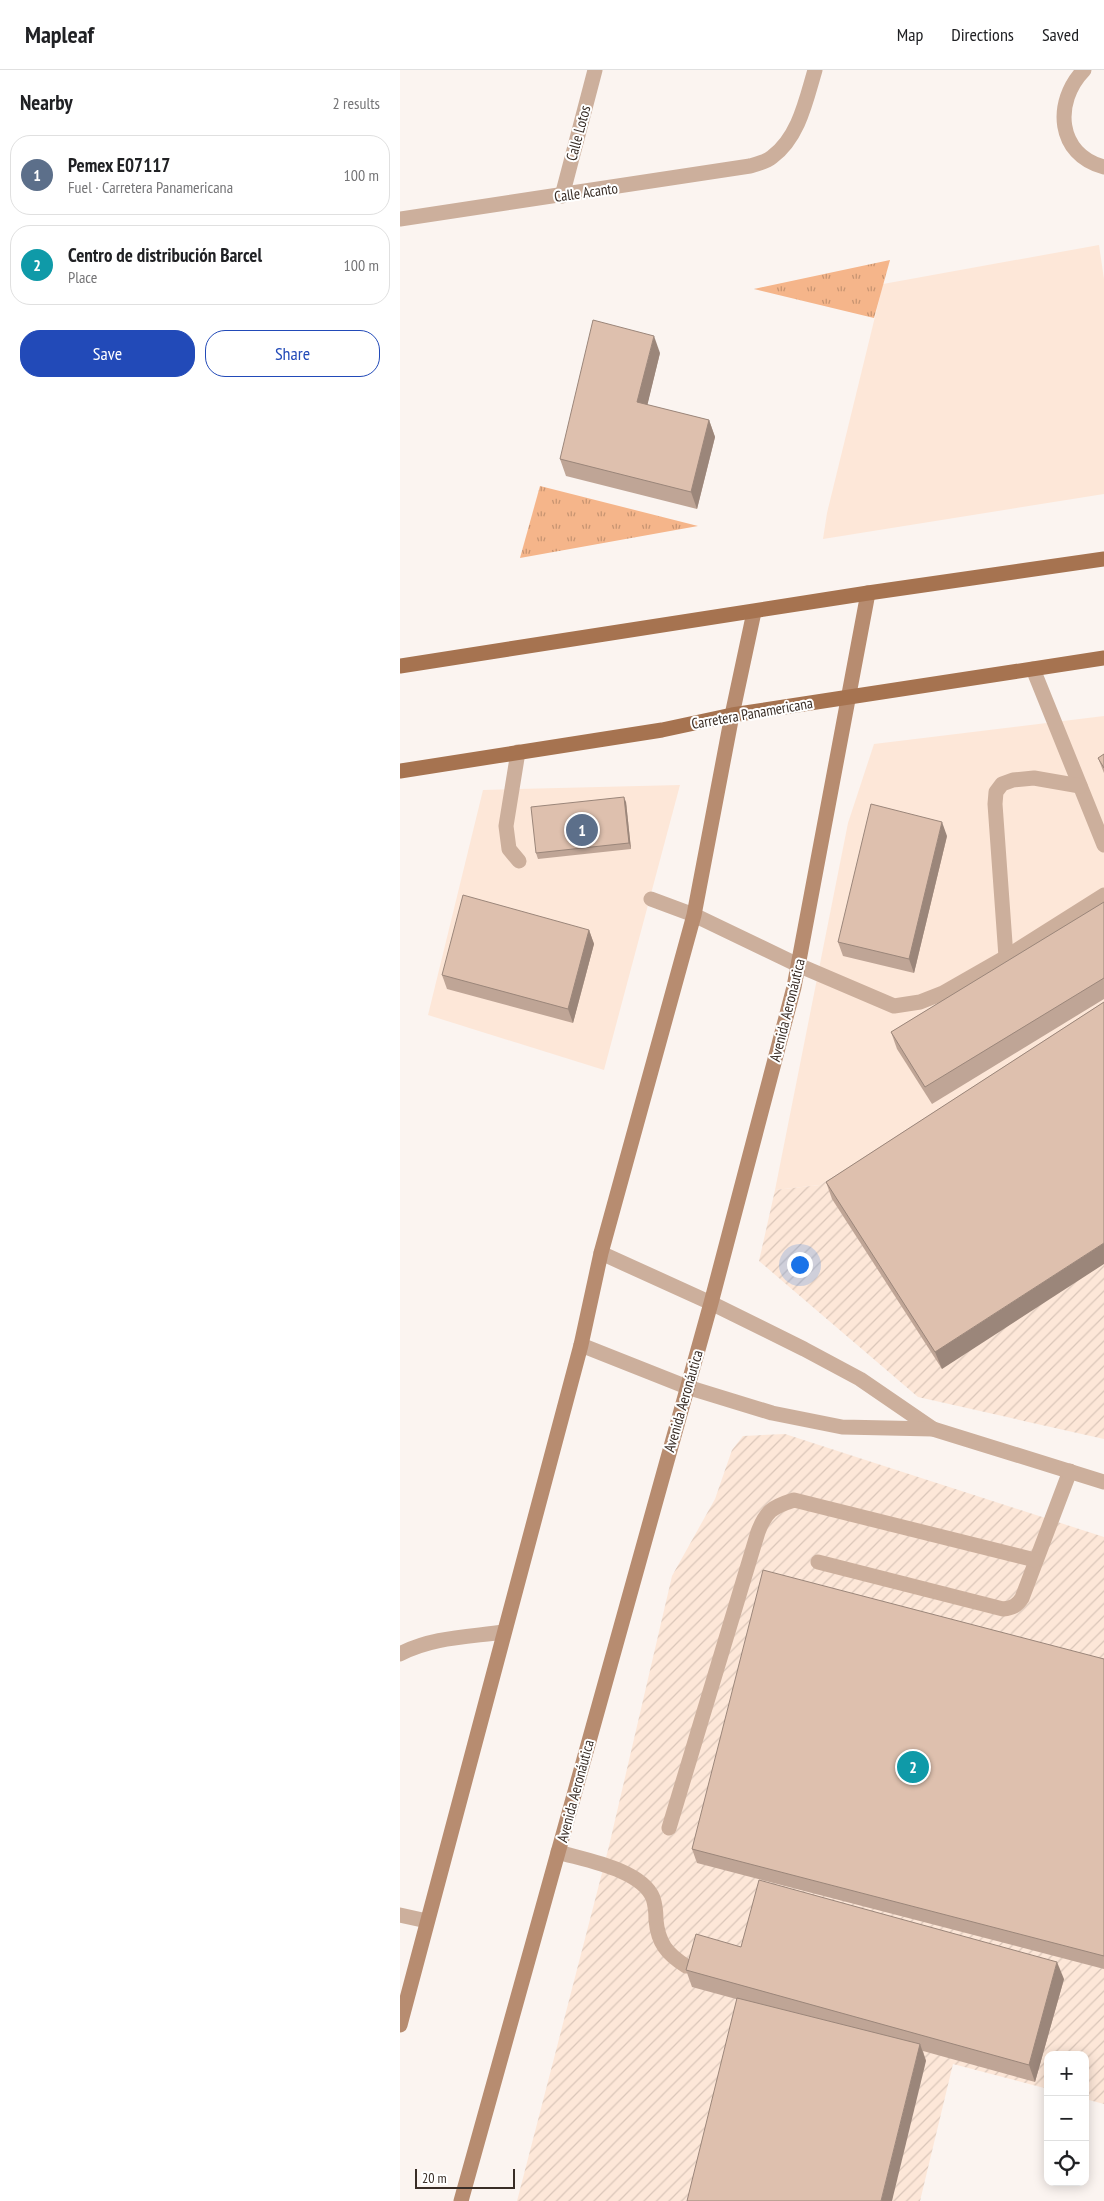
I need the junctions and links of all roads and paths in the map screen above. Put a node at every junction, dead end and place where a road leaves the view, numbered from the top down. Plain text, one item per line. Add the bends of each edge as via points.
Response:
1 (595, 70) edge
2 (815, 70) edge
3 (1084, 70) edge
4 (1104, 167) edge
5 (562, 196) junction
6 (400, 219) edge
7 (1104, 559) edge
8 (868, 593) junction
9 (754, 612) junction
10 (1104, 658) edge
11 (400, 666) edge
12 (1033, 669) junction
13 (849, 698) junction
14 (732, 715) junction
15 (518, 752) junction
16 (400, 772) edge
17 (1080, 786) junction
18 (1104, 845) edge
19 (519, 861) dead end
20 (1104, 895) edge
21 (651, 899) dead end
22 (694, 915) junction
23 (1006, 957) junction
24 (798, 965) junction
25 (601, 1253) junction
26 (711, 1303) junction
27 (581, 1345) junction
28 (687, 1387) junction
29 (933, 1430) junction
30 (1070, 1470) junction
31 (1104, 1482) edge
32 (1035, 1560) junction
33 (818, 1562) dead end
34 (504, 1632) junction
35 (400, 1654) edge
36 (669, 1828) dead end
37 (558, 1852) junction
38 (400, 1915) edge
39 (427, 1921) junction
40 (686, 1966) edge
41 (400, 2025) edge
42 (461, 2201) edge

1 - 5 street, Calle Lotos
2 - 5 street, Calle Acanto via 796,127 771,158 726,172
3 - 4 street via 1072,82 1064,100 1063,119 1069,138 1080,154
5 - 6 street, Calle Acanto
7 - 8 main road
8 - 9 main road
8 - 13 main road, Avenida Aeronáutica
9 - 11 main road
9 - 14 main road
10 - 12 main road, Carretera Panamericana
12 - 13 main road, Carretera Panamericana
12 - 17 street
13 - 14 main road, Carretera Panamericana
13 - 24 main road, Avenida Aeronáutica
14 - 15 main road, Carretera Panamericana via 662,730
14 - 22 main road
15 - 16 main road, Carretera Panamericana
15 - 19 street via 506,826 509,849
17 - 18 street
17 - 23 street via 1022,778 1002,784 996,792
20 - 23 street
21 - 22 street
22 - 24 street
22 - 25 main road
23 - 24 street via 943,993 920,1002 894,1006
24 - 26 main road, Avenida Aeronáutica
25 - 26 street
25 - 27 main road
26 - 28 main road, Avenida Aeronáutica
26 - 29 street via 860,1379
27 - 28 street
27 - 34 main road
28 - 29 street via 772,1413 842,1427
28 - 37 main road, Avenida Aeronáutica
29 - 30 street
30 - 31 street
30 - 32 street
32 - 33 street via 1018,1604 1003,1609
32 - 36 street via 794,1500 775,1506 764,1516 758,1532
34 - 35 street via 437,1640 416,1645
34 - 39 main road
37 - 40 street via 619,1870 641,1883 653,1897 662,1946
37 - 42 main road, Avenida Aeronáutica
38 - 39 street
39 - 41 main road

